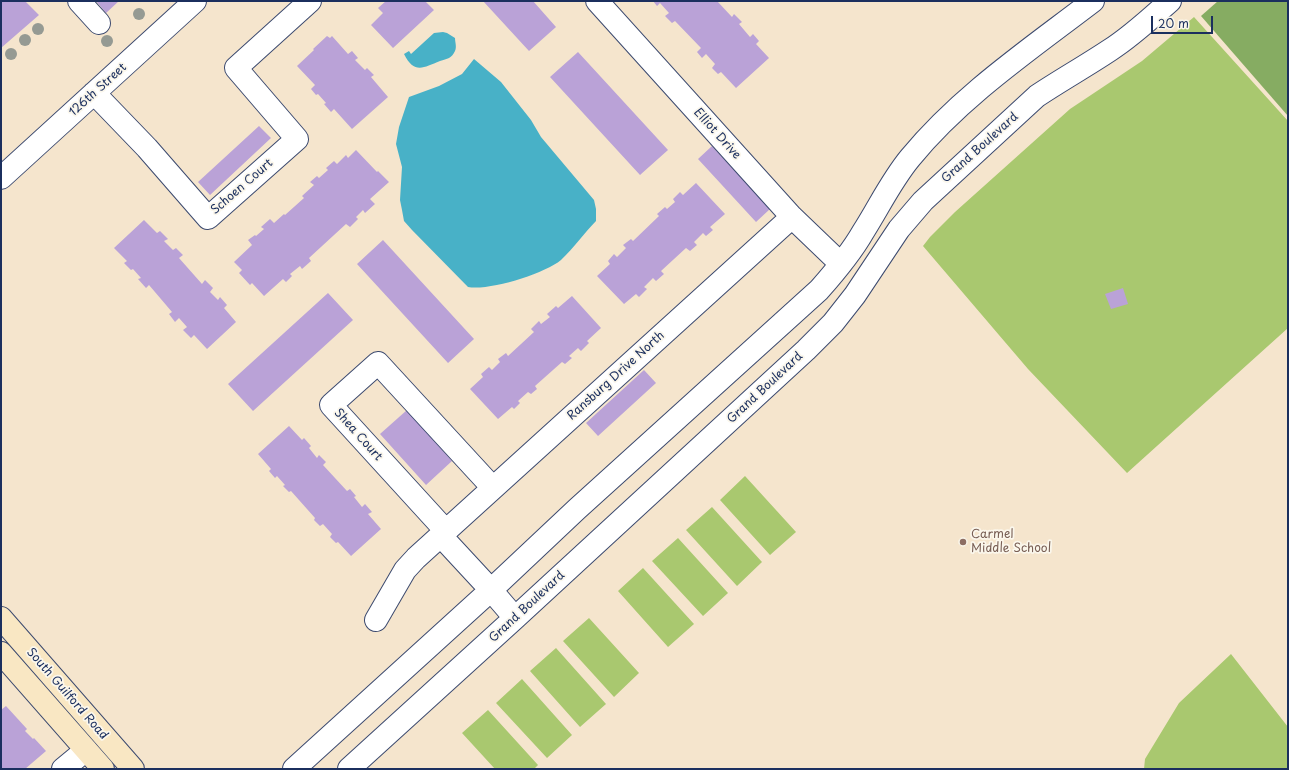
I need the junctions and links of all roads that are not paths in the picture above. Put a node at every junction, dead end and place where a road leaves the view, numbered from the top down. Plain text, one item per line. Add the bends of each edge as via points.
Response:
1 (79, 1) edge
2 (195, 1) edge
3 (310, 1) edge
4 (597, 1) edge
5 (1093, 1) edge
6 (1170, 1) edge
7 (99, 23) dead end
8 (94, 93) junction
9 (1, 178) edge
10 (792, 217) junction
11 (841, 264) junction
12 (493, 488) junction
13 (444, 534) junction
14 (491, 590) junction
15 (1, 618) edge
16 (515, 618) junction
17 (376, 620) dead end
18 (1, 653) edge
19 (86, 750) junction
20 (63, 769) edge
21 (102, 769) edge
22 (133, 769) edge
23 (294, 769) edge
24 (349, 769) edge

1 - 7 street
2 - 8 street, 126th Street
3 - 8 street, Schoen Court via 236,68 297,139 208,218 147,148
4 - 10 street, Elliot Drive
5 - 11 street via 1000,72 928,137 896,176 864,232
6 - 16 street, Grand Boulevard via 1111,50 1037,96 944,180 899,229 833,323
8 - 9 street, 126th Street
10 - 11 street, Elliot Drive
10 - 12 street, Ransburg Drive North
11 - 14 street via 819,290
12 - 13 street, Ransburg Drive North
12 - 13 street, Shea Court via 378,363 331,405
13 - 14 street
13 - 17 street, Ransburg Drive North via 405,570
14 - 16 street
14 - 23 street
15 - 22 main road, South Guilford Road
16 - 24 street, Grand Boulevard
18 - 19 main road, South Guilford Road
19 - 20 street
19 - 21 main road, South Guilford Road

